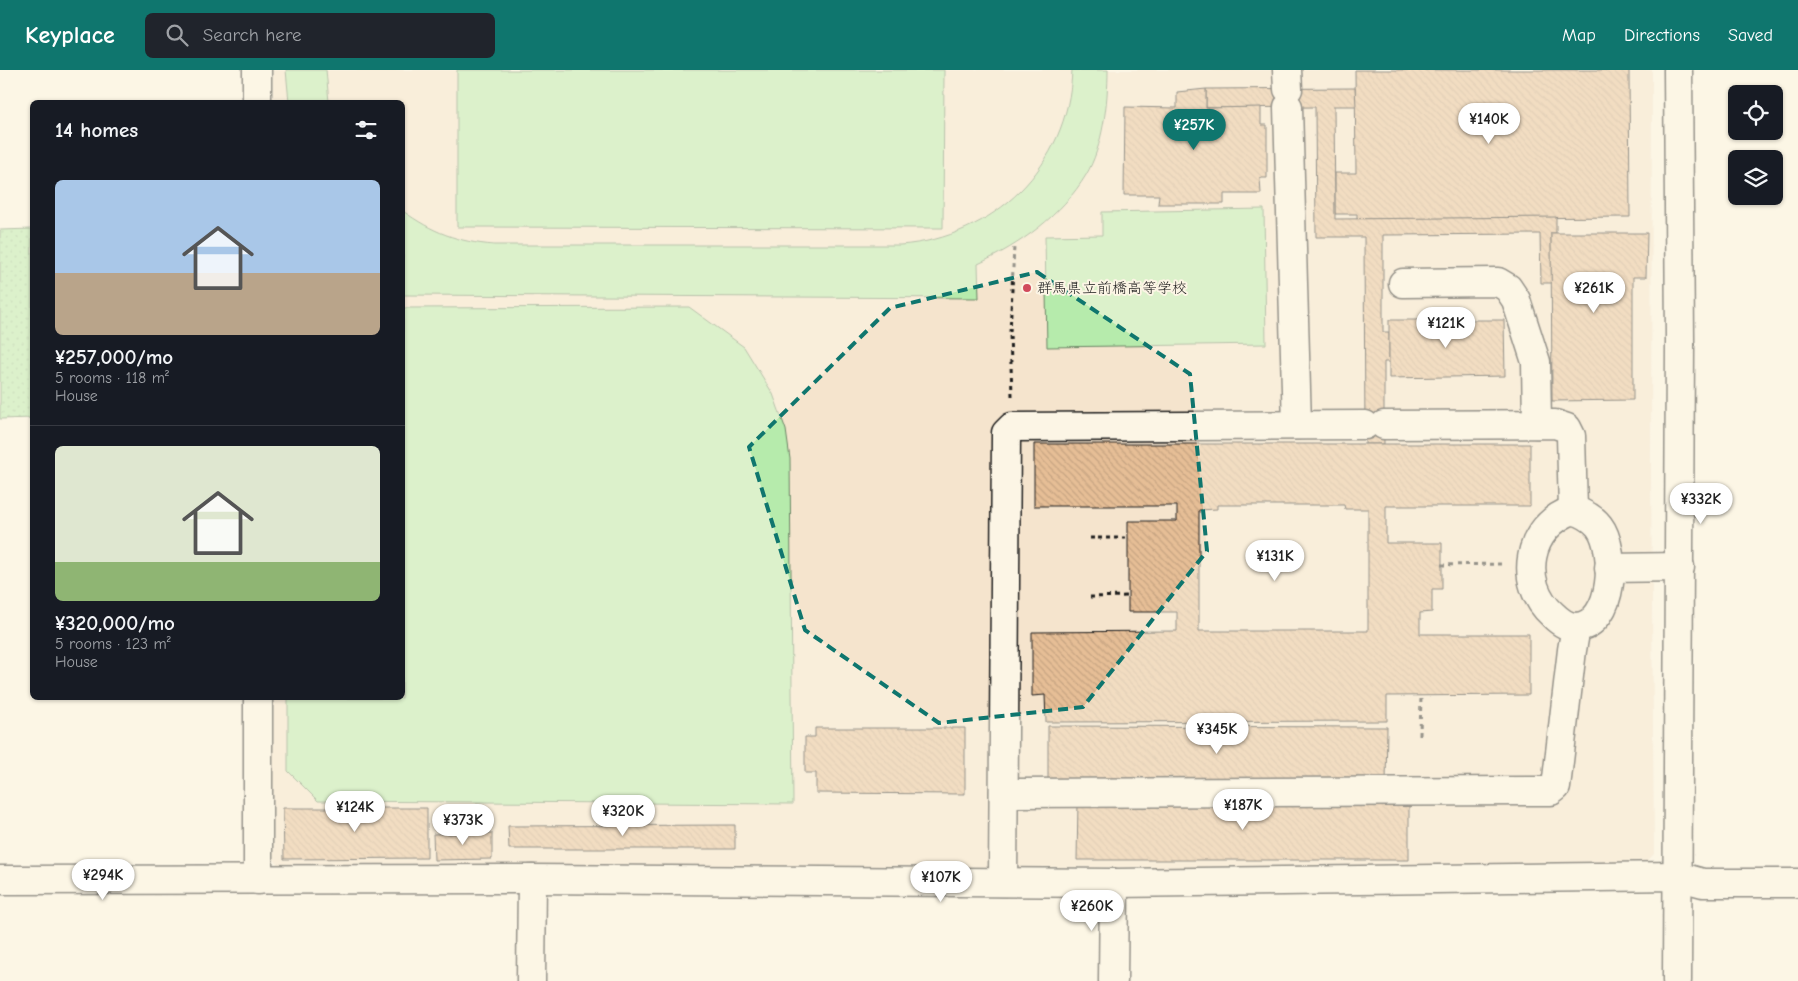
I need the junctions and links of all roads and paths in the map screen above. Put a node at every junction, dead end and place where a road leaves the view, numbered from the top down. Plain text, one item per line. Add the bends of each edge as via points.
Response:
1 (257, 70) edge
2 (1678, 70) edge
3 (1288, 88) edge
4 (257, 100) edge
5 (1014, 246) dead end
6 (1403, 283) dead end
7 (1537, 424) junction
8 (1297, 425) junction
9 (1012, 427) junction
10 (1573, 510) junction
11 (1090, 538) dead end
12 (1128, 538) dead end
13 (1485, 564) dead end
14 (1442, 565) dead end
15 (1680, 567) junction
16 (1609, 568) junction
17 (1128, 596) dead end
18 (1090, 597) dead end
19 (1576, 627) junction
20 (1420, 696) dead end
21 (258, 700) edge
22 (1420, 734) dead end
23 (1004, 794) junction
24 (1677, 876) junction
25 (532, 879) junction
26 (0, 880) edge
27 (258, 880) junction
28 (1003, 882) junction
29 (1114, 883) junction
30 (1798, 883) edge
31 (531, 981) edge
32 (1114, 981) edge
33 (1677, 981) edge

1 - 4 street
2 - 15 street
3 - 8 street
5 - 9 path via 1010,334
6 - 7 street via 1498,282 1508,288 1516,300 1536,362
7 - 8 street
7 - 10 street via 1567,428 1571,436
8 - 9 street
9 - 23 street via 1006,433
10 - 16 street via 1589,517 1603,533
10 - 19 street via 1545,528 1533,548 1531,565 1537,595 1546,609 1560,621
11 - 12 path
13 - 14 path
15 - 16 street
15 - 24 street
16 - 19 street via 1608,596 1602,609 1586,624
17 - 18 path
19 - 23 street via 1556,787 1551,791
20 - 22 path
21 - 27 street
23 - 28 street
24 - 29 street
24 - 30 street via 1703,883
24 - 33 street
25 - 27 street
25 - 28 street
25 - 31 street
26 - 27 street
28 - 29 street
29 - 32 street

